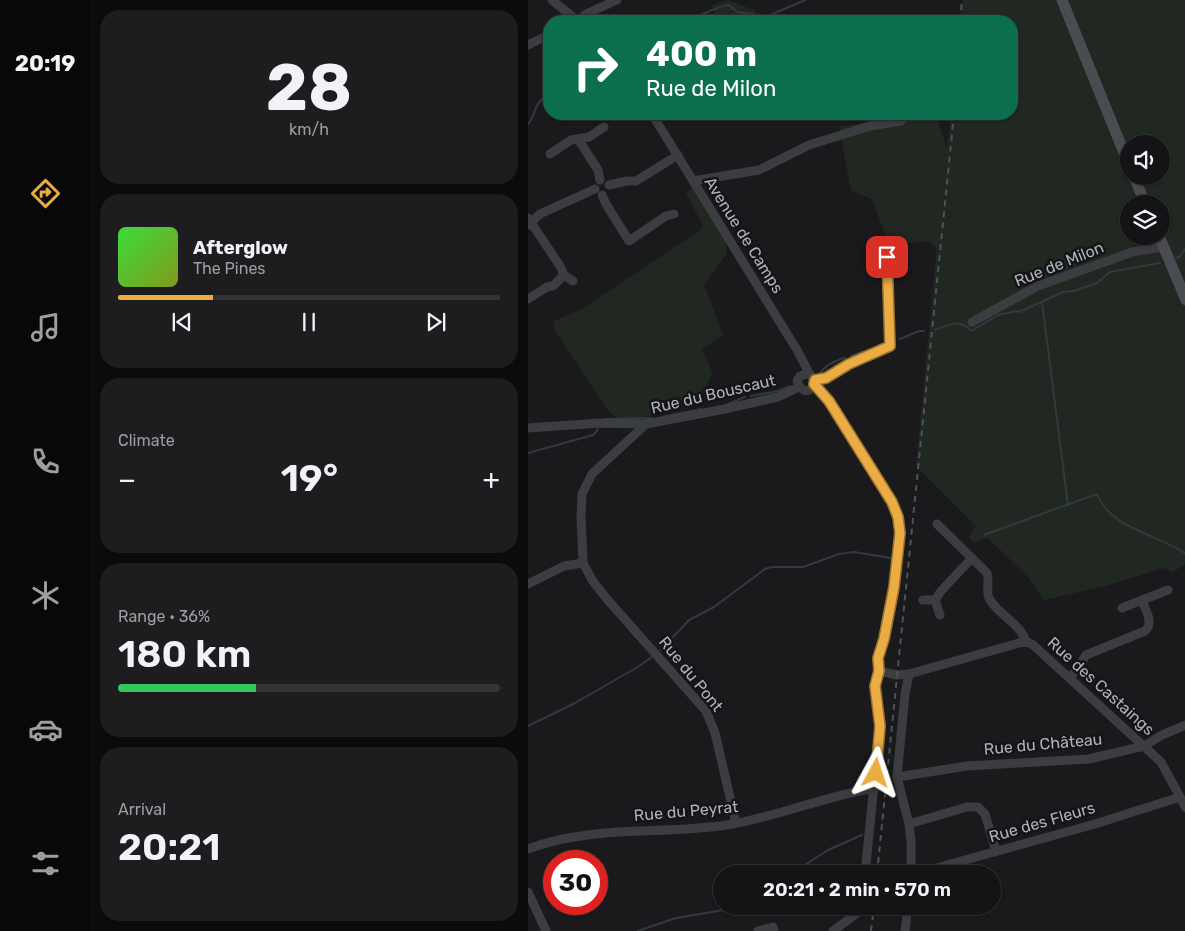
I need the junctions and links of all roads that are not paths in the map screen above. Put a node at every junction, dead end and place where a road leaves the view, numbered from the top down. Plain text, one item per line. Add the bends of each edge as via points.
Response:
1 (552, 0) edge
2 (617, 0) edge
3 (1062, 0) edge
4 (571, 15) edge
5 (585, 15) edge
6 (543, 39) edge
7 (528, 45) edge
8 (656, 120) edge
9 (902, 120) edge
10 (604, 128) dead end
11 (578, 139) junction
12 (1120, 143) edge
13 (550, 154) dead end
14 (678, 155) junction
15 (600, 180) junction
16 (693, 181) junction
17 (609, 185) junction
18 (598, 192) junction
19 (674, 214) dead end
20 (529, 222) edge
21 (1150, 245) edge
22 (1163, 245) edge
23 (887, 257) dead end
24 (564, 275) junction
25 (573, 281) dead end
26 (528, 299) edge
27 (1186, 300) edge
28 (972, 322) dead end
29 (809, 383) junction
30 (646, 424) junction
31 (528, 428) edge
32 (937, 524) dead end
33 (972, 558) junction
34 (583, 563) junction
35 (528, 584) edge
36 (1168, 590) dead end
37 (923, 600) dead end
38 (935, 600) junction
39 (1142, 600) junction
40 (1122, 608) dead end
41 (940, 615) dead end
42 (1026, 642) junction
43 (879, 671) junction
44 (909, 674) junction
45 (1070, 677) junction
46 (1186, 725) edge
47 (1144, 746) junction
48 (897, 777) junction
49 (875, 788) junction
50 (1180, 797) junction
51 (1186, 808) edge
52 (736, 823) junction
53 (909, 824) junction
54 (528, 849) edge
55 (996, 851) junction
56 (866, 865) edge
57 (911, 865) edge
58 (947, 865) edge
59 (528, 892) edge
60 (854, 915) edge
61 (907, 915) edge
62 (546, 931) edge
63 (758, 931) edge
64 (774, 931) edge
65 (833, 931) edge
66 (905, 931) edge

1 - 4 street
2 - 5 street
3 - 12 main road
6 - 7 street
8 - 14 street, Avenue de Camps
9 - 16 street via 809,145 759,170
10 - 11 street
11 - 13 street
11 - 15 street via 598,170
14 - 16 street, Avenue de Camps
14 - 17 street via 636,181
15 - 17 street
15 - 18 street via 596,184
16 - 29 street, Avenue de Camps via 797,350
17 - 18 street via 608,192
18 - 19 street via 629,241
18 - 20 street via 581,194
20 - 24 street
21 - 28 street, Rue de Milon via 1038,286
22 - 27 main road
23 - 29 street via 890,346 826,378
24 - 25 street
24 - 26 street via 553,286
29 - 30 street, Rue du Bouscaut via 778,397
29 - 43 street, Avenue de Camps via 829,401 892,502 898,517 900,533 894,587 878,658
30 - 31 street via 600,423
30 - 34 street, Rue du Bouscaut via 592,474 582,494
32 - 33 street
33 - 38 street
33 - 42 street via 988,575 990,601 1017,627
34 - 35 street via 564,566
34 - 52 street, Rue du Pont via 606,598 706,711 715,733
36 - 39 street
37 - 38 street
38 - 41 street
39 - 40 street
39 - 45 street via 1150,621 1148,629 1086,655
42 - 44 street, Rue des Castaings
42 - 45 street, Rue des Castaings via 1037,647
43 - 44 street, Rue des Castaings
43 - 49 street, Avenue de Camps via 876,692 880,726
44 - 48 street
45 - 47 street, Rue des Castaings
46 - 47 street, Rue du Château
47 - 48 street, Rue du Château via 1089,759 967,766
47 - 50 street, Rue des Castaings via 1161,762
48 - 53 street
49 - 52 street, Rue du Peyrat
49 - 56 street, Avenue de Camps
50 - 51 street, Rue des Castaings
50 - 55 street, Rue des Fleurs
52 - 54 street, Rue du Peyrat via 584,835 549,841
53 - 55 street via 967,807 978,807 985,814
53 - 57 street
55 - 58 street, Rue des Fleurs
59 - 62 street
60 - 65 street
61 - 66 street
63 - 64 street via 773,927

